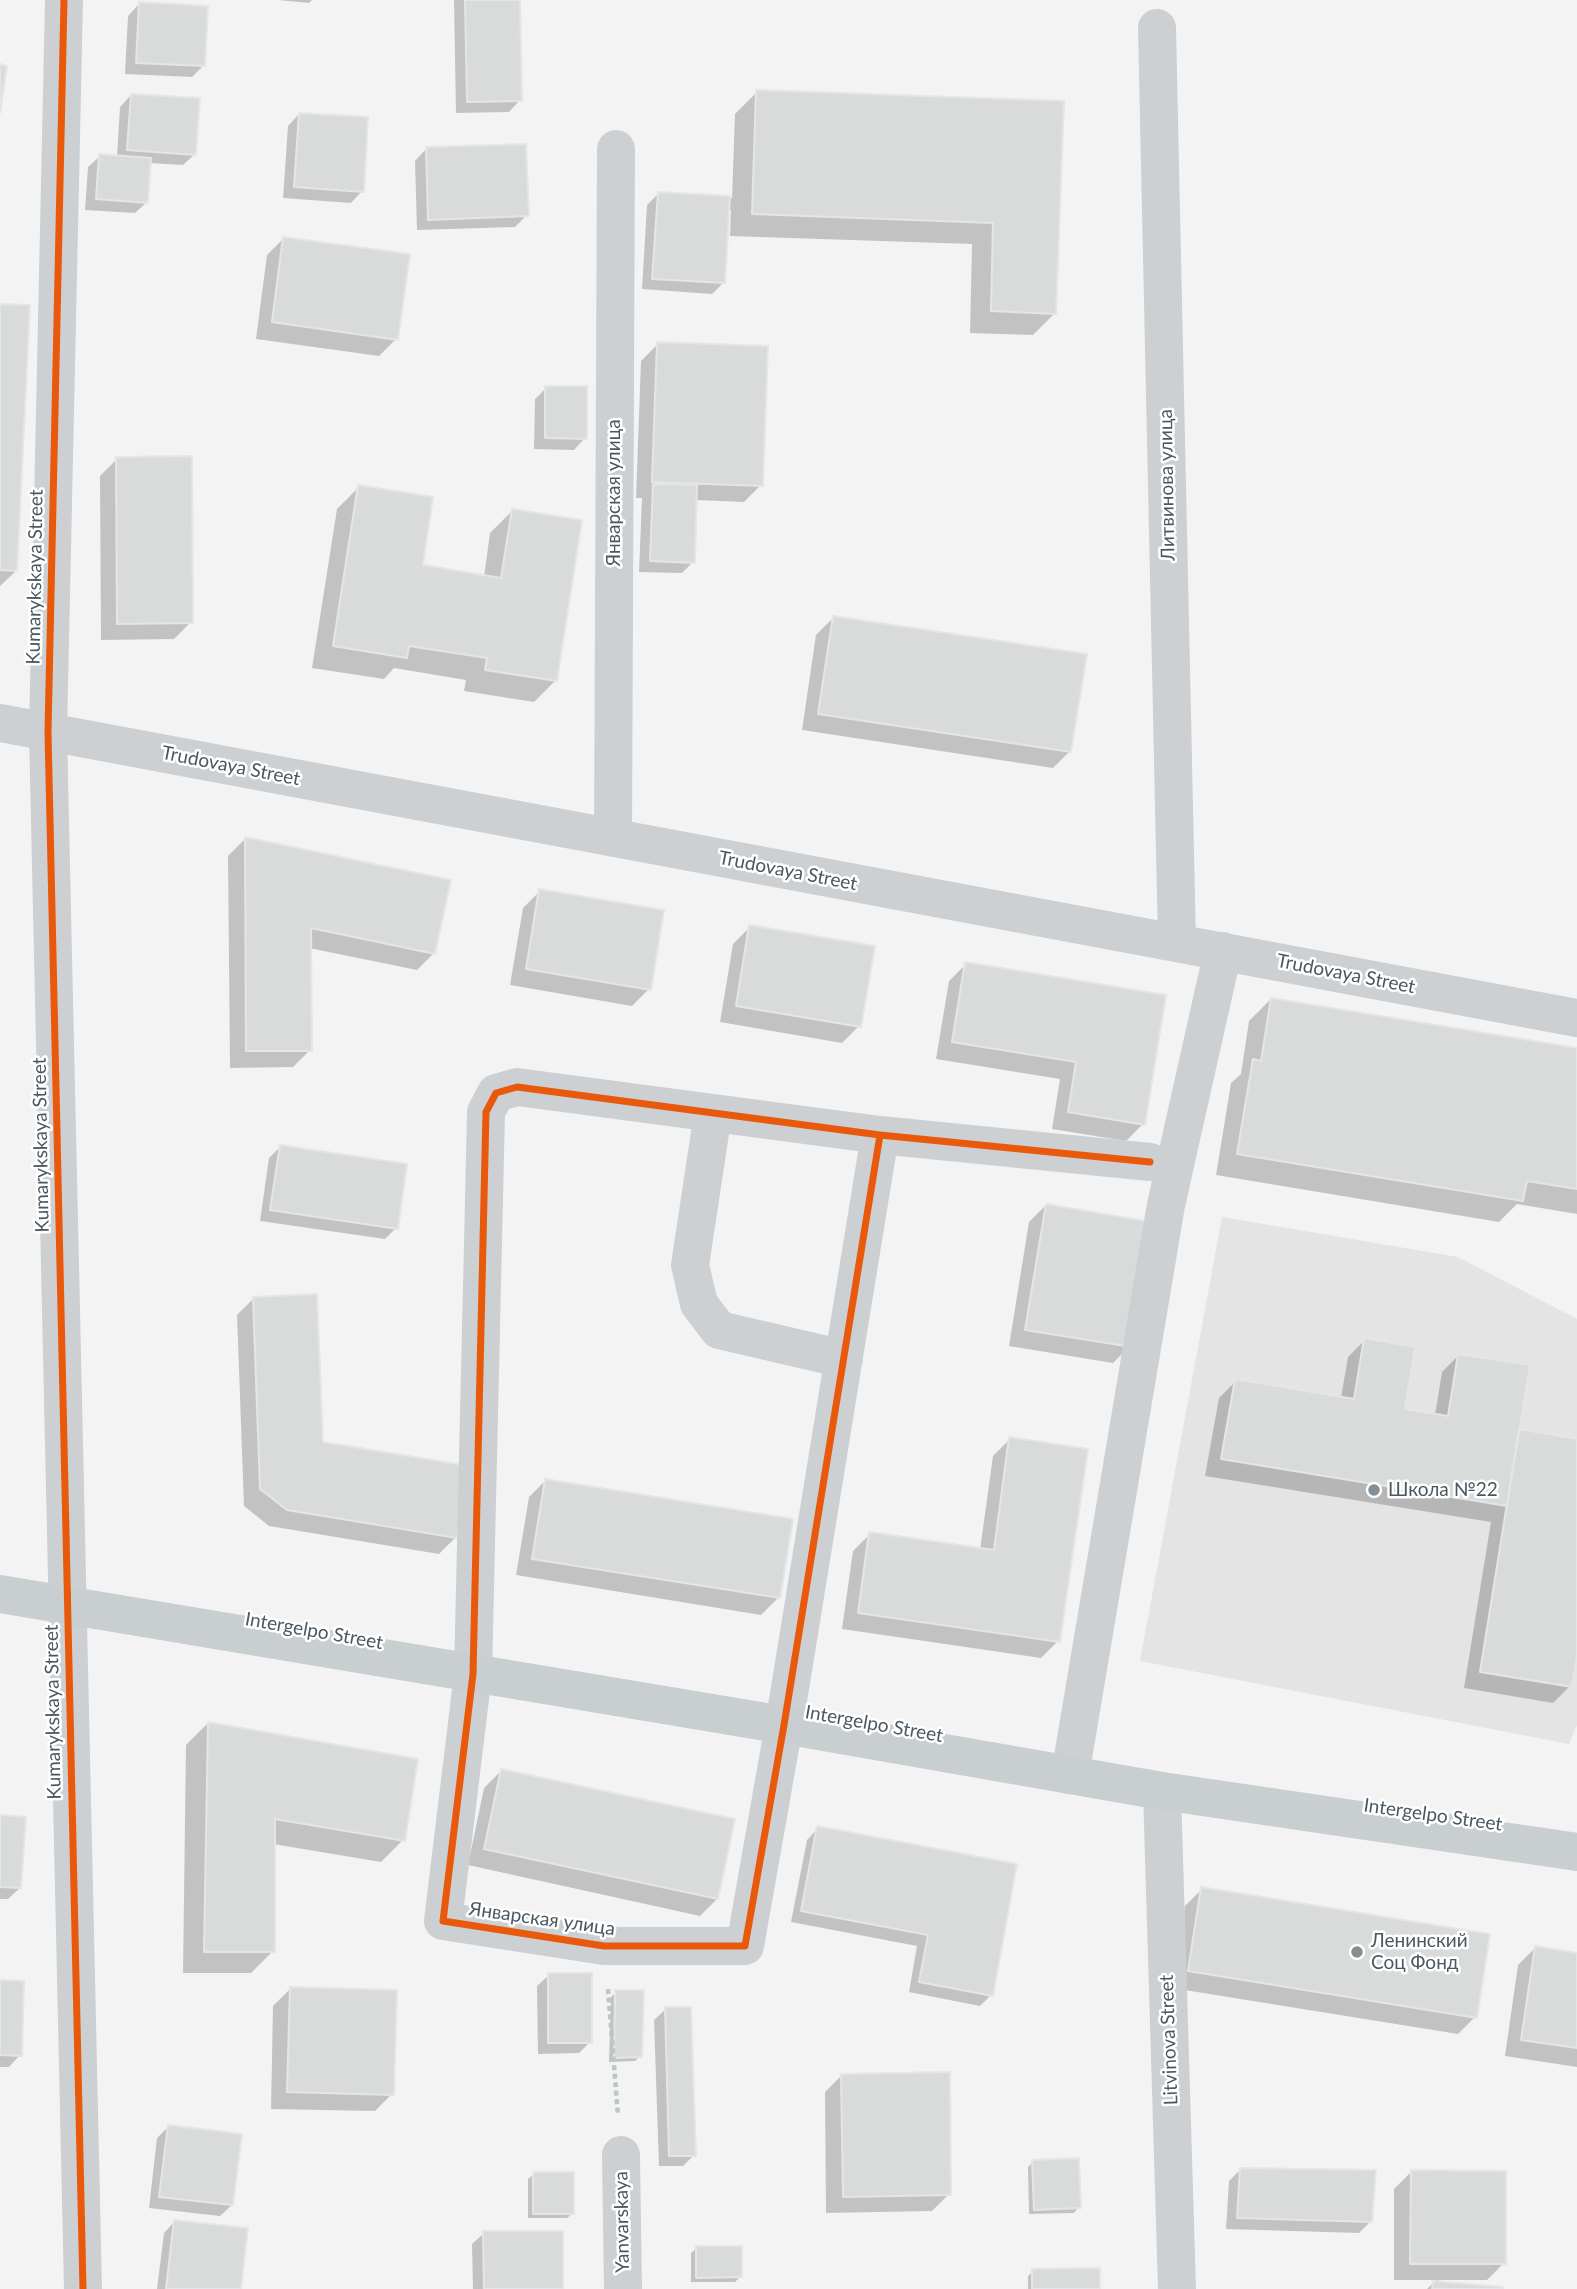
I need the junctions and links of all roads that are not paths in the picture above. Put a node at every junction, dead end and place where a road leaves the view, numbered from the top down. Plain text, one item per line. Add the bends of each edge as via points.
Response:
1 (64, 0) edge
2 (1157, 28) dead end
3 (615, 149) dead end
4 (0, 723) edge
5 (48, 732) junction
6 (613, 838) junction
7 (1177, 943) junction
8 (1223, 951) junction
9 (1577, 1018) edge
10 (713, 1113) junction
11 (880, 1135) junction
12 (1150, 1162) dead end
13 (844, 1359) junction
14 (0, 1594) edge
15 (66, 1605) junction
16 (473, 1674) junction
17 (784, 1725) junction
18 (1070, 1775) junction
19 (1162, 1791) junction
20 (1577, 1852) edge
21 (621, 2155) road end
22 (83, 2289) edge
23 (623, 2289) edge
24 (1177, 2289) edge

1 - 5 street, Kumarykskaya Street
2 - 7 street, Литвинова улица
3 - 6 street, Январская улица
4 - 5 street, Trudovaya Street
5 - 6 street, Trudovaya Street
5 - 15 street, Kumarykskaya Street
6 - 7 street, Trudovaya Street
7 - 8 street, Trudovaya Street
8 - 9 street, Trudovaya Street
8 - 18 street via 1166,1205
10 - 11 street
10 - 13 street via 690,1265 699,1304 719,1330
10 - 16 street via 517,1087 496,1093 486,1112
11 - 12 street
11 - 13 street
13 - 17 street
14 - 15 main road, Intergelpo Street
15 - 16 main road, Intergelpo Street
15 - 22 street, Kumarykskaya Street
16 - 17 main road, Intergelpo Street
16 - 17 street, Январская улица via 443,1921 604,1947 745,1946
17 - 18 main road, Intergelpo Street
18 - 19 main road, Intergelpo Street
19 - 20 main road, Intergelpo Street
19 - 24 street, Litvinova Street
21 - 23 street, Yanvarskaya

